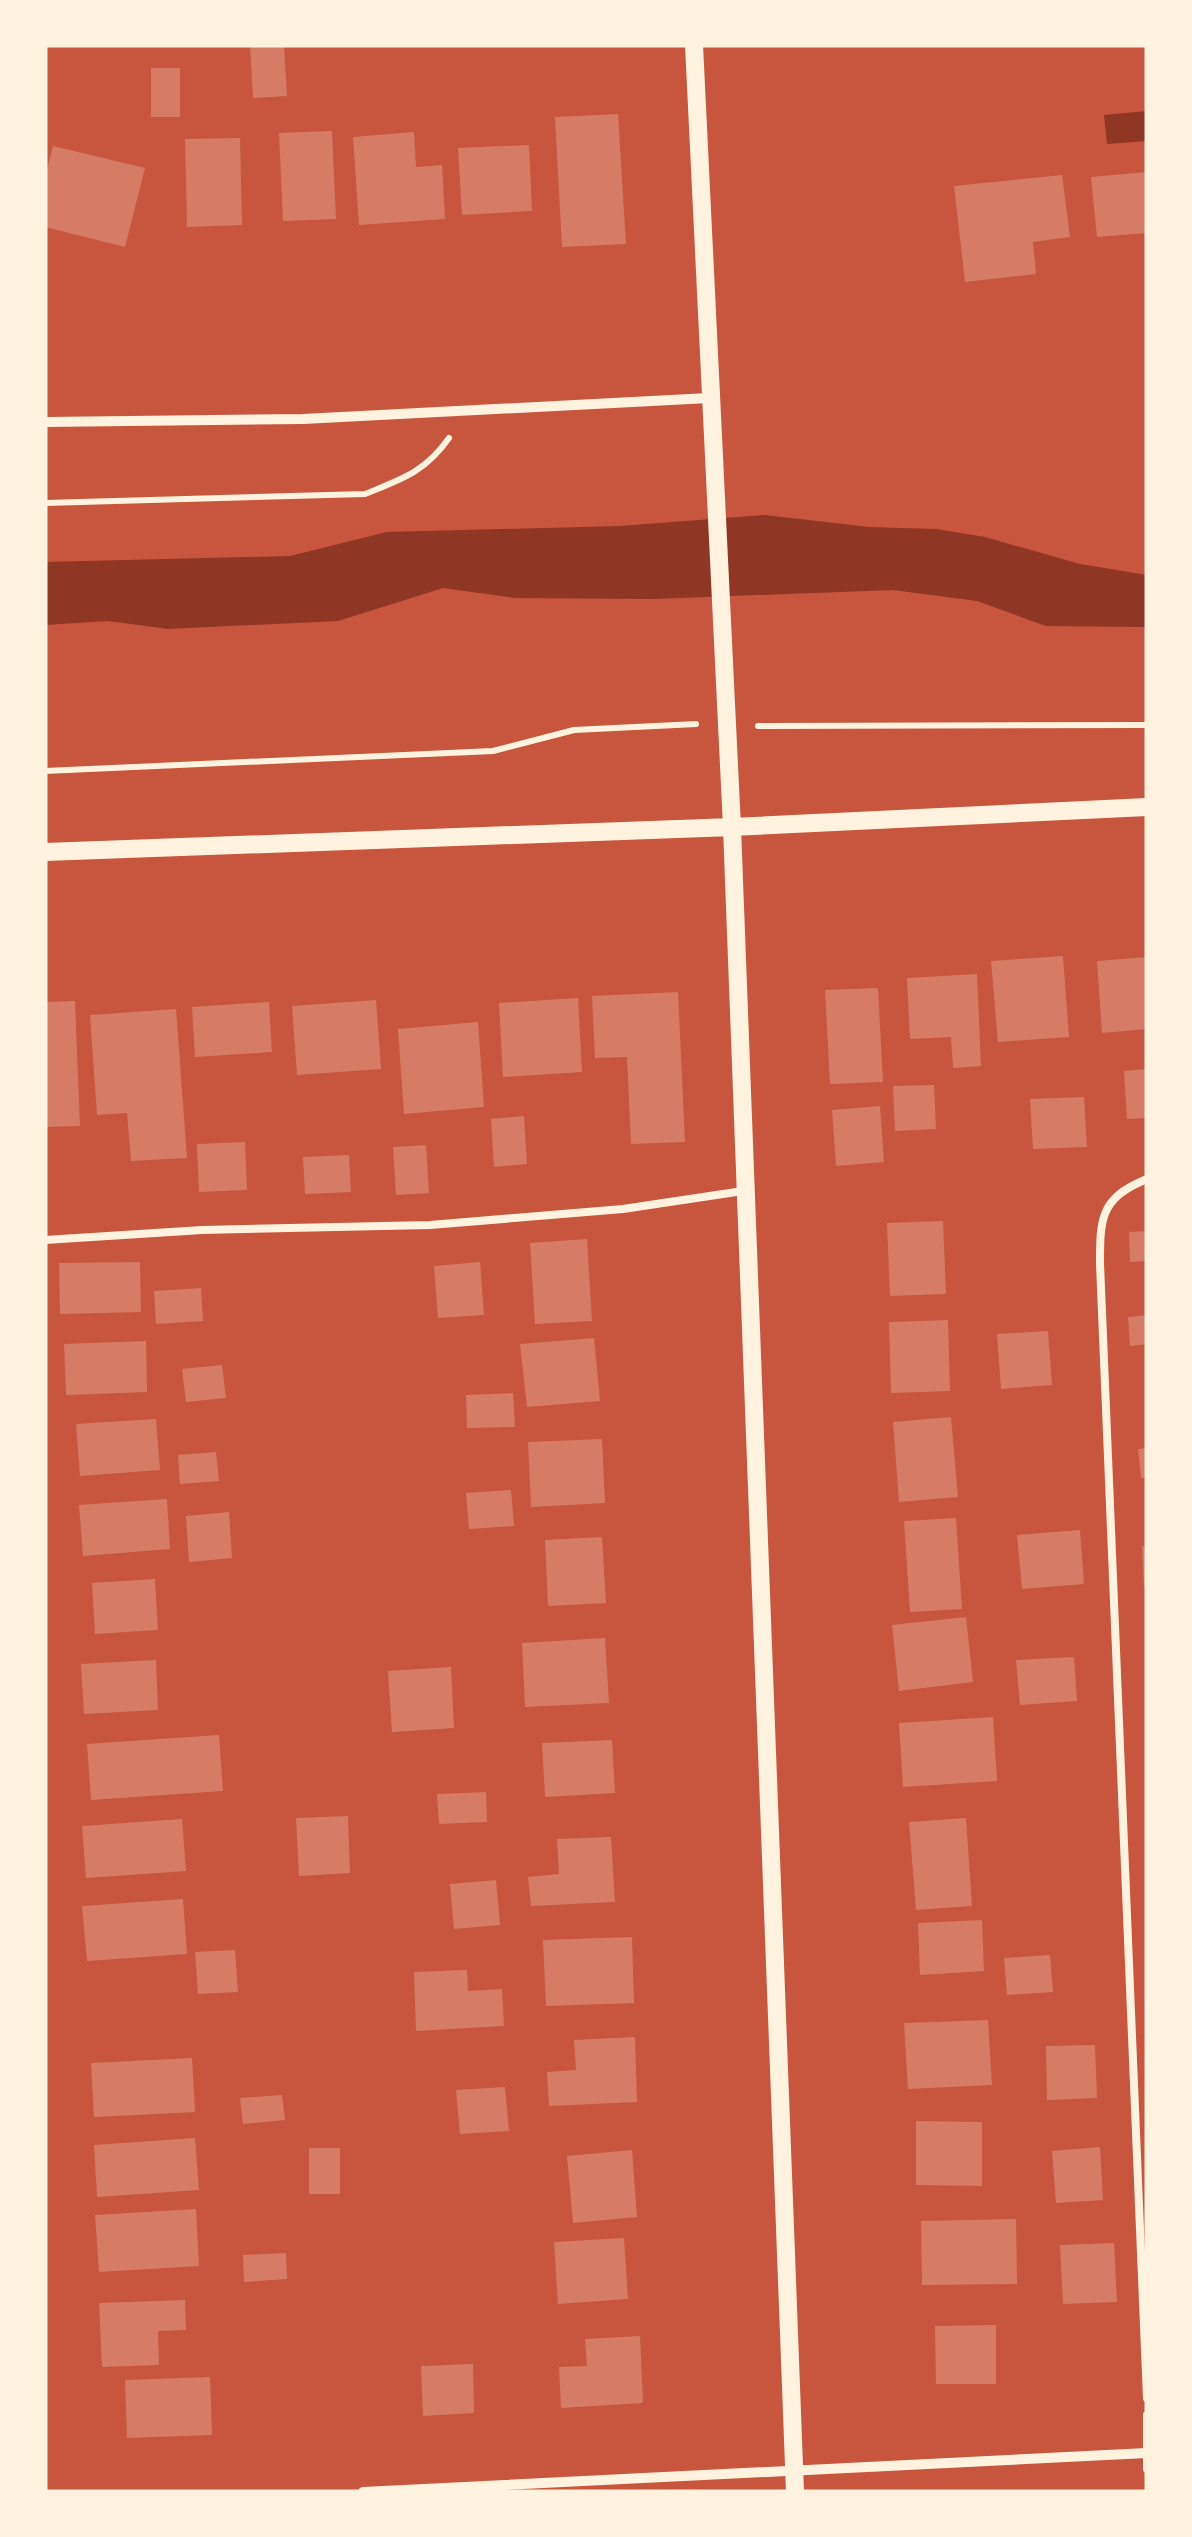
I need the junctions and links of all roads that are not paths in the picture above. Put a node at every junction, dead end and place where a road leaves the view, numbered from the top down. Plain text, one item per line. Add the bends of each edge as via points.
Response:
1 (694, 45) edge
2 (709, 398) junction
3 (45, 422) edge
4 (1147, 807) edge
5 (732, 827) junction
6 (45, 852) edge
7 (1147, 1179) edge
8 (745, 1191) junction
9 (45, 1240) edge
10 (1147, 2398) edge
11 (1147, 2414) edge
12 (1146, 2453) edge
13 (1147, 2469) edge
14 (794, 2470) junction
15 (400, 2491) edge
16 (363, 2492) edge
17 (795, 2492) edge

1 - 2 street
2 - 3 street via 303,419
2 - 5 street
4 - 5 street
5 - 6 street
5 - 8 street
7 - 10 lane via 1118,1196 1100,1219 1100,1264
8 - 9 lane via 430,1225
8 - 14 street
11 - 12 lane
12 - 13 lane
12 - 14 street
14 - 15 street
14 - 17 street
15 - 16 street

